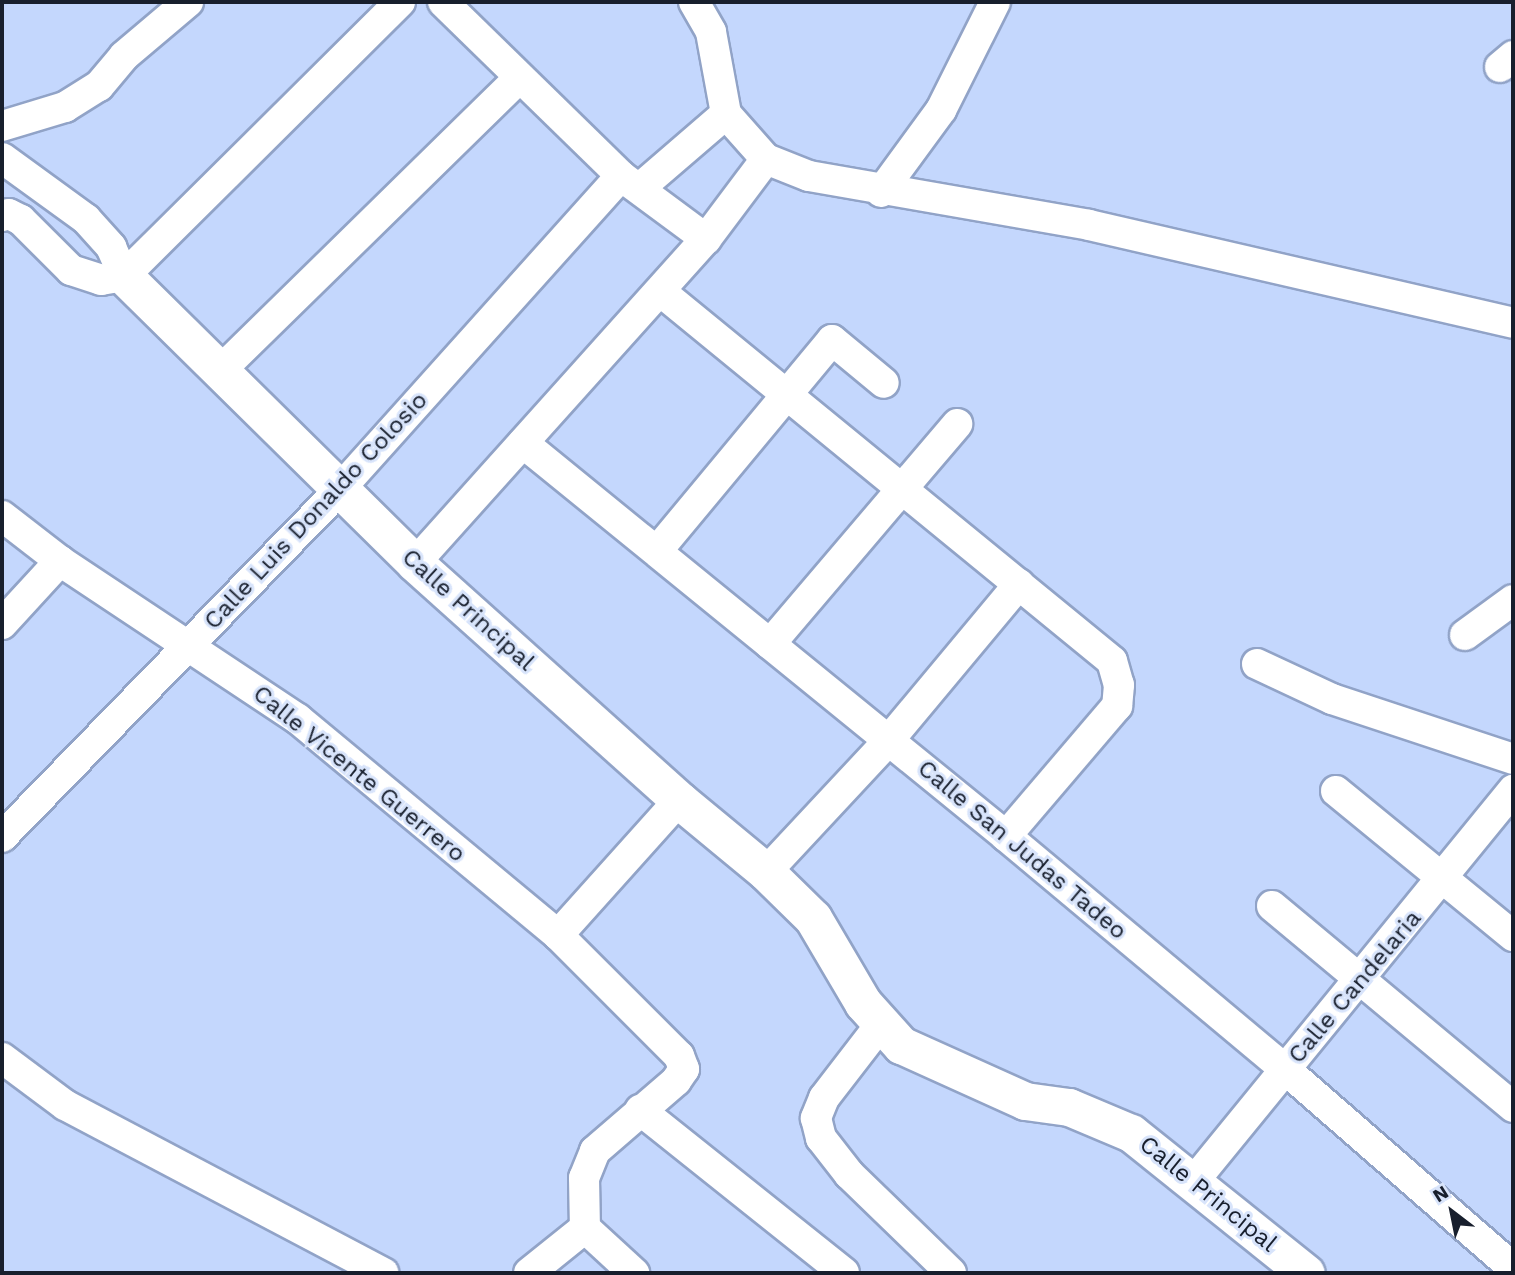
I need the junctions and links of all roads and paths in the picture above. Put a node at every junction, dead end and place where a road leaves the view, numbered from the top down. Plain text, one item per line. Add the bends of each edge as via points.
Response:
1 (188, 2) edge
2 (400, 2) edge
3 (443, 2) edge
4 (694, 2) edge
5 (995, 2) edge
6 (519, 78) junction
7 (726, 114) junction
8 (2, 126) edge
9 (2, 158) edge
10 (766, 159) junction
11 (631, 182) junction
12 (881, 192) junction
13 (5, 215) edge
14 (706, 239) junction
15 (124, 276) junction
16 (660, 291) junction
17 (1513, 323) edge
18 (220, 371) junction
19 (884, 383) dead end
20 (788, 394) junction
21 (957, 424) dead end
22 (523, 443) junction
23 (903, 488) junction
24 (339, 490) junction
25 (2, 516) edge
26 (657, 551) junction
27 (61, 561) junction
28 (415, 563) junction
29 (1019, 584) junction
30 (1513, 600) edge
31 (2, 624) edge
32 (1465, 635) dead end
33 (770, 644) junction
34 (188, 648) junction
35 (1257, 664) dead end
36 (889, 740) junction
37 (1513, 759) edge
38 (1513, 790) edge
39 (1336, 791) dead end
40 (679, 800) junction
41 (1006, 836) junction
42 (2, 837) edge
43 (766, 872) junction
44 (1445, 878) junction
45 (1272, 906) dead end
46 (558, 935) junction
47 (1513, 936) edge
48 (1361, 980) junction
49 (881, 1024) junction
50 (2, 1058) edge
51 (1286, 1070) junction
52 (1513, 1107) edge
53 (640, 1110) junction
54 (1194, 1181) junction
55 (584, 1228) junction
56 (1513, 1268) edge
57 (383, 1273) edge
58 (529, 1273) edge
59 (634, 1273) edge
60 (844, 1273) edge
61 (951, 1273) edge
62 (1306, 1273) edge

1 - 8 street via 124,56 99,86 65,107
2 - 15 street
3 - 6 street
4 - 7 street via 711,32
5 - 12 street via 941,110
6 - 11 street
6 - 18 street
7 - 10 street
7 - 11 street, Calle Luis Donaldo Colosio
9 - 15 street, Calle Principal via 86,219 111,247
10 - 12 street via 809,176
10 - 14 street
11 - 14 street
11 - 24 street, Calle Luis Donaldo Colosio
12 - 17 street via 1089,225
13 - 15 street via 71,270 101,280
14 - 16 street
15 - 18 street, Calle Principal
16 - 20 street
16 - 22 street
18 - 24 street, Calle Principal
19 - 20 street via 832,340
20 - 23 street
20 - 26 street
21 - 23 street
22 - 26 street, Calle San Judas Tadeo
22 - 28 street
23 - 29 street
23 - 33 street
24 - 28 street, Calle Principal
24 - 34 street, Calle Luis Donaldo Colosio
25 - 27 street, Calle Vicente Guerrero
26 - 33 street, Calle San Judas Tadeo
27 - 31 street
27 - 34 street, Calle Vicente Guerrero
28 - 40 street, Calle Principal
29 - 36 street
29 - 41 street via 1112,661 1119,685 1117,706
30 - 32 street
33 - 36 street, Calle San Judas Tadeo
34 - 42 street, Calle Luis Donaldo Colosio
34 - 46 street, Calle Vicente Guerrero via 298,719
35 - 37 street via 1332,699
36 - 41 street, Calle San Judas Tadeo
36 - 43 street
38 - 44 street, Calle Candelaria
39 - 44 street
40 - 43 street, Calle Principal
40 - 46 street
41 - 51 street, Calle San Judas Tadeo
43 - 49 street, Calle Principal via 813,918
44 - 47 street
44 - 48 street, Calle Candelaria
45 - 48 street
46 - 53 street, Calle Vicente Guerrero via 679,1055 684,1069 676,1081
48 - 51 street, Calle Candelaria
48 - 52 street
49 - 54 street, Calle Principal via 901,1045 1025,1101 1101,1118 1151,1146
49 - 61 street via 824,1098 816,1118 821,1138 849,1174
50 - 57 street via 65,1105
51 - 54 street, Calle Candelaria
51 - 56 street, Calle San Judas Tadeo
53 - 55 street via 595,1151 584,1178
53 - 60 street
54 - 62 street, Calle Principal
55 - 58 street
55 - 59 street

